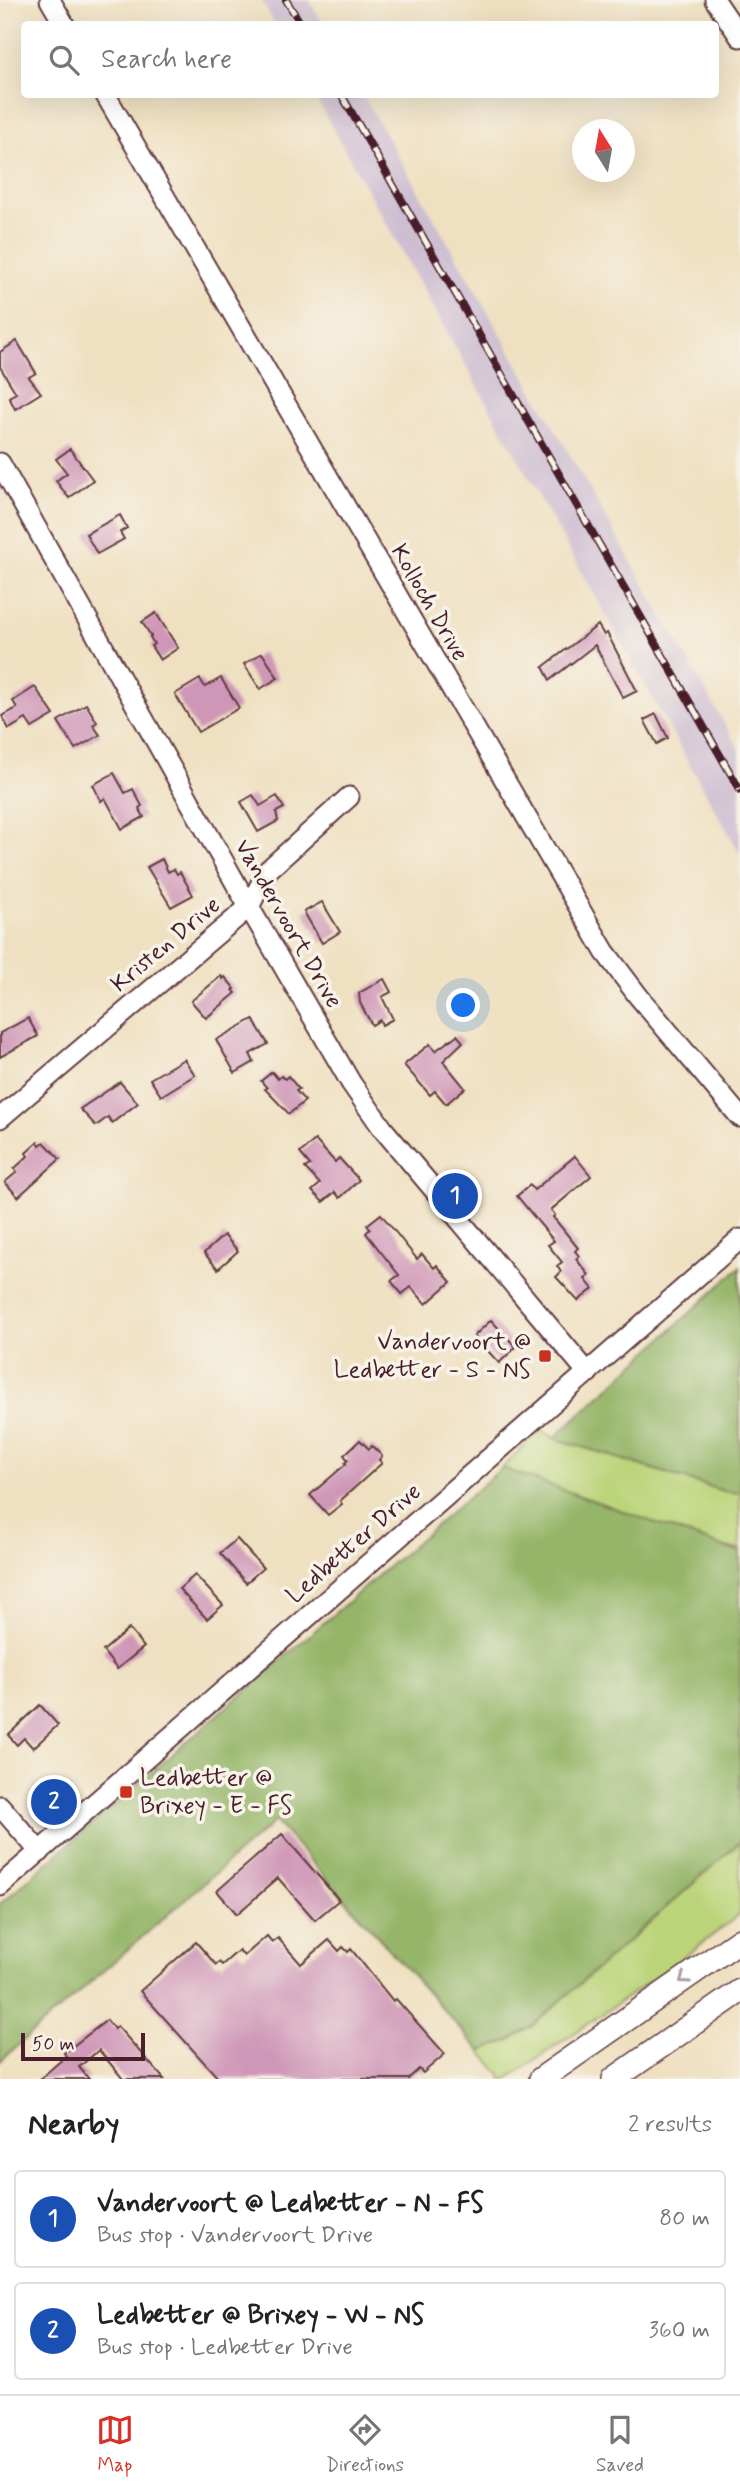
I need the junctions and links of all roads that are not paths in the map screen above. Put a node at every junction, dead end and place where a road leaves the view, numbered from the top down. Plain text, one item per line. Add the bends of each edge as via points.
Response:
1 (50, 0) edge
2 (715, 0) edge
3 (62, 21) edge
4 (740, 37) edge
5 (107, 98) edge
6 (0, 463) edge
7 (349, 797) dead end
8 (248, 907) junction
9 (740, 1117) edge
10 (0, 1118) edge
11 (740, 1239) edge
12 (588, 1373) junction
13 (0, 1806) edge
14 (40, 1852) junction
15 (0, 1885) edge
16 (740, 1940) edge
17 (740, 1992) edge
18 (541, 2079) edge
19 (614, 2079) edge

1 - 3 street
2 - 4 street
5 - 9 street, Kolloch Drive via 599,942
6 - 8 street, Vandervoort Drive
7 - 8 street, Kristen Drive via 268,870
8 - 10 street, Kristen Drive
8 - 12 street, Vandervoort Drive via 383,1129
11 - 12 street, Ledbetter Drive
12 - 14 street, Ledbetter Drive
13 - 14 street
14 - 15 street, Ledbetter Drive
16 -> 18 main road
17 - 19 main road

